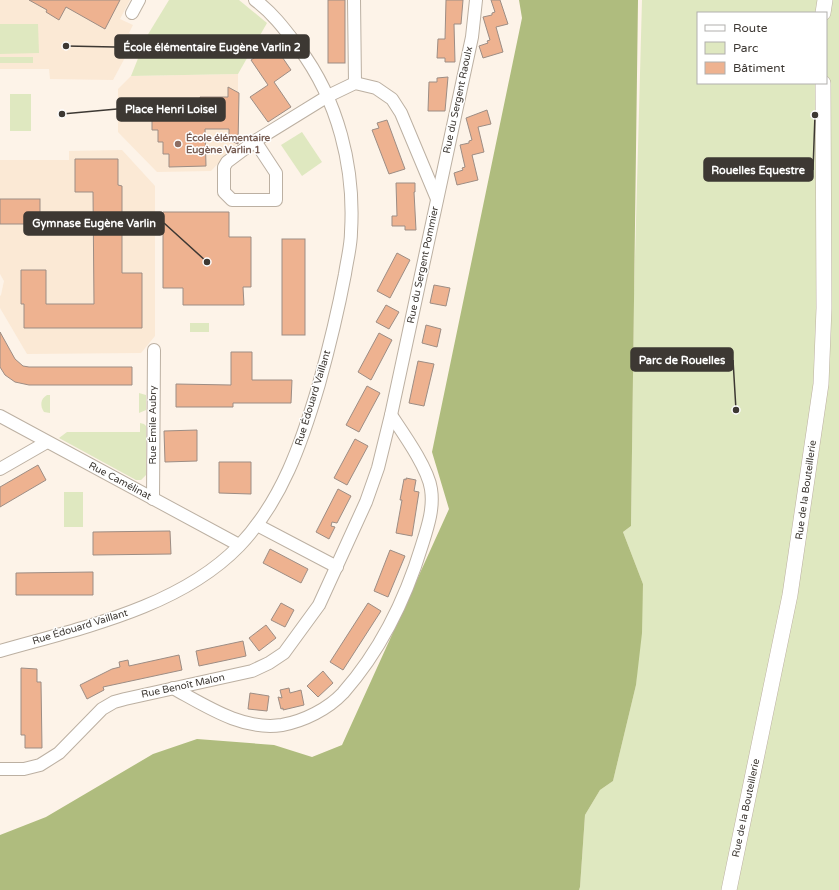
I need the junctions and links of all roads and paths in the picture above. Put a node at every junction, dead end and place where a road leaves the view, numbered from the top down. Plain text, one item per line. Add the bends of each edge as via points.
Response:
1 (139, 0) edge
2 (255, 0) edge
3 (354, 0) edge
4 (476, 0) edge
5 (825, 0) edge
6 (823, 12) edge
7 (132, 13) dead end
8 (355, 83) junction
9 (823, 84) edge
10 (328, 96) junction
11 (255, 141) junction
12 (438, 199) junction
13 (154, 350) dead end
14 (391, 415) junction
15 (0, 416) edge
16 (47, 442) junction
17 (0, 469) edge
18 (153, 499) junction
19 (257, 525) junction
20 (239, 545) junction
21 (337, 567) junction
22 (0, 651) edge
23 (173, 688) junction
24 (0, 770) edge
25 (729, 890) edge

1 - 7 street
2 - 10 street, Rue Édouard Vaillant via 275,18 312,66
3 - 8 street
4 - 12 street, Rue du Sergent Raoulx via 472,37
5 - 6 street
8 - 10 street
8 - 12 street, Rue du Sergent Pommier via 376,88 392,99 401,113
9 - 25 street, Rue de la Bouteillerie via 824,308 821,384 790,595
10 - 11 street
10 - 19 street, Rue Édouard Vaillant via 347,159 352,200 350,244 324,365 308,420 277,495
11 - 11 street via 276,173 276,200 232,200 224,192 224,167
12 - 14 street, Rue du Sergent Pommier
13 - 18 street, Rue Émile Aubry
14 - 21 street, Rue Benoît Malon via 378,468 366,502
14 - 23 street via 425,470 431,488 432,507 418,557 402,598 369,658 342,693 326,707 305,719 282,725 262,726 220,713
15 - 16 street, Rue Camélinat
16 - 17 street
16 - 18 street, Rue Camélinat
18 - 20 street, Rue Camélinat
19 - 20 street, Rue Édouard Vaillant
19 - 21 street
20 - 22 street, Rue Édouard Vaillant via 205,574 158,601 115,618
21 - 23 street, Rue Benoît Malon via 319,605 284,653 252,671
23 - 24 street, Rue Benoît Malon via 114,702 102,709 59,753 40,765

